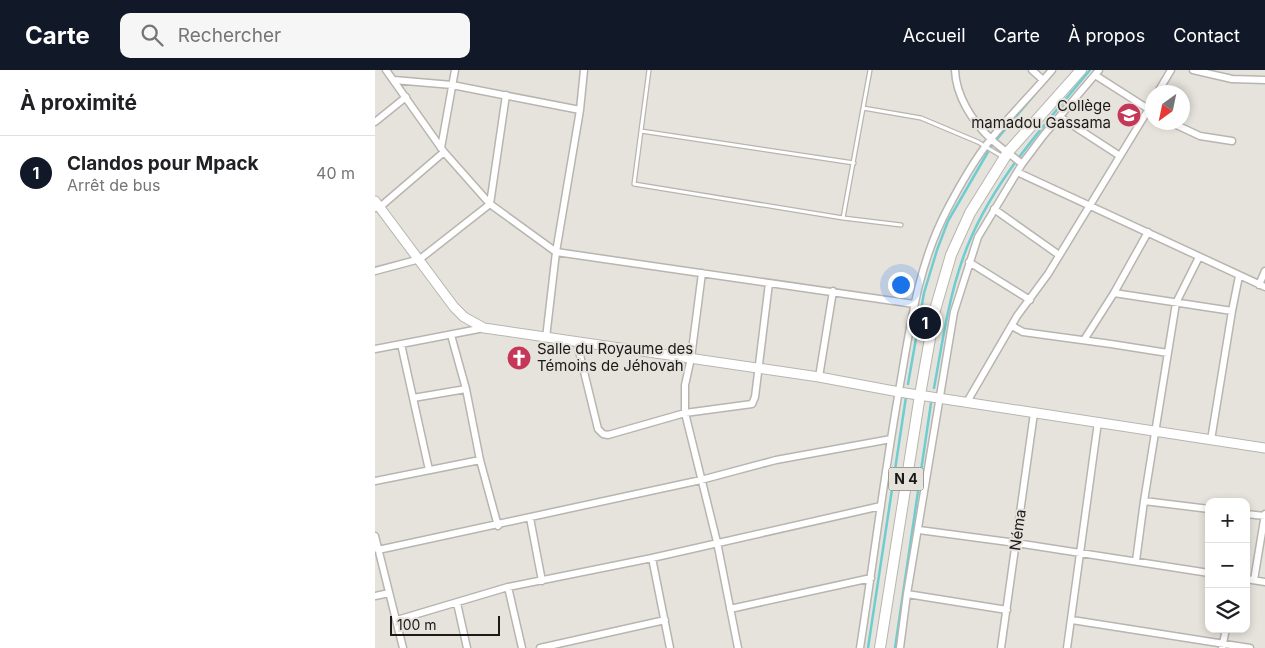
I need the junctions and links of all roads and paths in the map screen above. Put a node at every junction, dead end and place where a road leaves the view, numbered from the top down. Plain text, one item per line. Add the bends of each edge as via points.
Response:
1 (386, 70) edge
2 (455, 70) edge
3 (584, 70) edge
4 (649, 70) edge
5 (870, 70) edge
6 (955, 70) edge
7 (1032, 70) edge
8 (1052, 70) edge
9 (1081, 70) edge
10 (1171, 70) edge
11 (1193, 70) edge
12 (1097, 73) edge
13 (393, 80) junction
14 (1043, 80) junction
15 (1265, 80) edge
16 (452, 85) junction
17 (1162, 85) edge
18 (506, 95) junction
19 (406, 97) junction
20 (1145, 107) edge
21 (863, 108) junction
22 (580, 110) junction
23 (1059, 116) junction
24 (1145, 119) edge
25 (375, 122) edge
26 (1188, 130) edge
27 (641, 132) junction
28 (991, 139) junction
29 (1232, 141) dead end
30 (985, 146) junction
31 (443, 150) junction
32 (1006, 155) junction
33 (1121, 156) junction
34 (854, 163) junction
35 (1022, 164) junction
36 (1017, 172) junction
37 (490, 204) junction
38 (377, 205) edge
39 (1090, 205) junction
40 (994, 209) junction
41 (843, 218) junction
42 (901, 225) dead end
43 (1148, 232) junction
44 (556, 252) junction
45 (1059, 255) junction
46 (1199, 257) junction
47 (420, 259) junction
48 (969, 262) junction
49 (375, 271) edge
50 (1265, 271) edge
51 (702, 273) junction
52 (1239, 276) junction
53 (769, 283) junction
54 (1262, 286) edge
55 (833, 291) junction
56 (1114, 293) junction
57 (1030, 300) junction
58 (1175, 302) junction
59 (914, 304) junction
60 (1232, 310) junction
61 (1012, 326) junction
62 (484, 328) junction
63 (451, 335) junction
64 (545, 338) junction
65 (1084, 340) junction
66 (577, 343) junction
67 (401, 344) junction
68 (375, 349) edge
69 (1168, 353) junction
70 (691, 358) junction
71 (759, 369) junction
72 (819, 377) junction
73 (466, 389) junction
74 (899, 392) junction
75 (919, 395) junction
76 (413, 398) junction
77 (940, 398) junction
78 (967, 402) junction
79 (685, 413) junction
80 (1034, 413) junction
81 (1098, 422) junction
82 (1155, 432) junction
83 (891, 440) junction
84 (1211, 440) junction
85 (1265, 448) edge
86 (480, 460) junction
87 (429, 470) junction
88 (701, 480) junction
89 (375, 481) edge
90 (1144, 501) junction
91 (881, 506) junction
92 (1205, 509) edge
93 (1250, 514) edge
94 (1265, 515) edge
95 (530, 518) junction
96 (497, 526) junction
97 (919, 530) junction
98 (375, 536) edge
99 (717, 542) junction
100 (1016, 543) junction
101 (378, 550) junction
102 (1080, 553) junction
103 (652, 558) junction
104 (1137, 561) junction
105 (1205, 572) edge
106 (871, 578) junction
107 (1250, 580) edge
108 (1254, 580) junction
109 (542, 581) junction
110 (1265, 582) edge
111 (508, 588) junction
112 (389, 594) junction
113 (907, 594) junction
114 (375, 596) edge
115 (457, 603) junction
116 (730, 609) junction
117 (1007, 610) junction
118 (397, 620) junction
119 (665, 620) junction
120 (1072, 620) junction
121 (1225, 633) edge
122 (1223, 646) edge
123 (403, 648) edge
124 (467, 648) edge
125 (522, 648) edge
126 (540, 648) edge
127 (670, 648) edge
128 (738, 648) edge
129 (860, 648) edge
130 (880, 648) edge
131 (900, 648) edge
132 (1001, 648) edge
133 (1067, 648) edge
134 (1250, 648) edge

1 - 13 street
2 - 16 street
3 - 22 street
4 - 27 lane
5 - 21 lane
6 - 28 street via 958,92
7 - 14 street
8 - 14 street
9 - 32 highway, N 4
10 - 17 street
11 - 15 street via 1232,79
12 - 20 street
12 - 23 street
13 - 16 street
13 - 19 street
14 - 28 street
16 - 18 street
16 - 31 street
18 - 22 street
18 - 37 street
19 - 25 street
19 - 31 street
21 - 30 lane via 921,118
21 - 34 lane
22 - 44 street
23 - 33 street
23 - 35 street
24 - 33 street
26 - 29 street via 1200,136
27 - 34 lane
27 - 41 lane via 634,184
28 - 30 street
28 - 32 street
30 - 32 lane
30 - 59 street via 931,244
31 - 37 street
31 - 38 street
32 - 35 street
32 - 75 highway, N 4 via 970,213 951,255 935,310
33 - 39 street
34 - 41 lane
35 - 36 street
36 - 39 street
36 - 40 street
37 - 44 street
37 - 47 street
38 - 47 main road
39 - 43 street
39 - 45 street
40 - 45 street
40 - 48 street via 978,237
41 - 42 lane
43 - 46 street
43 - 56 street
44 - 51 street
44 - 64 street
45 - 57 street
46 - 52 street
46 - 58 street
47 - 49 street
47 - 62 main road via 455,307
48 - 57 street
48 - 77 street via 954,312
50 - 54 street
51 - 53 street
51 - 70 street
52 - 54 street
52 - 60 street
53 - 55 street
53 - 71 street
55 - 59 street
55 - 72 street
56 - 58 street
56 - 65 street
57 - 61 street
58 - 60 street
58 - 69 street
59 - 74 street
60 - 84 street
61 - 65 street via 1023,332
61 - 78 street
62 - 63 street
62 - 64 main road
63 - 67 street
63 - 73 street
64 - 66 main road
65 - 69 street
66 - 70 main road
66 - 79 street via 598,429 603,434
67 - 68 street
67 - 76 street
69 - 82 street
70 - 71 main road
70 - 79 street via 685,385
71 - 72 main road
71 - 79 street via 752,404
72 - 74 main road
73 - 76 street
73 - 86 street
74 - 75 main road
74 - 83 street
75 - 77 main road
75 - 130 highway, N 4
76 - 87 street
77 - 78 main road
77 - 97 street
78 - 80 main road
79 - 88 street
80 - 81 main road
80 - 100 street, Néma
81 - 82 main road
81 - 102 street
82 - 84 main road
82 - 90 street
83 - 88 street via 776,460
83 - 91 street
84 - 85 main road
86 - 87 street
86 - 96 street
87 - 89 street
88 - 95 street
88 - 99 street
90 - 92 street
90 - 104 street
91 - 99 street
91 - 106 street
93 - 94 street
94 - 108 street
95 - 96 street
95 - 109 street
96 - 101 street
97 - 100 street
97 - 113 street
98 - 101 street
99 - 103 street
99 - 116 street
100 - 102 street
100 - 117 street, Néma
101 - 112 street
102 - 104 street
102 - 120 street
103 - 109 street
103 - 119 street
104 - 105 street
106 - 116 street
106 - 129 street
107 - 108 street
108 - 110 street
109 - 111 street
111 - 115 street
111 - 125 street
112 - 114 street
112 - 118 street
113 - 117 street
113 - 131 street
115 - 118 street
115 - 124 street
116 - 128 street
117 - 132 street, Néma
118 - 123 street
119 - 126 street
119 - 127 street
120 - 122 street
120 - 133 street
121 - 122 street
122 - 134 street

